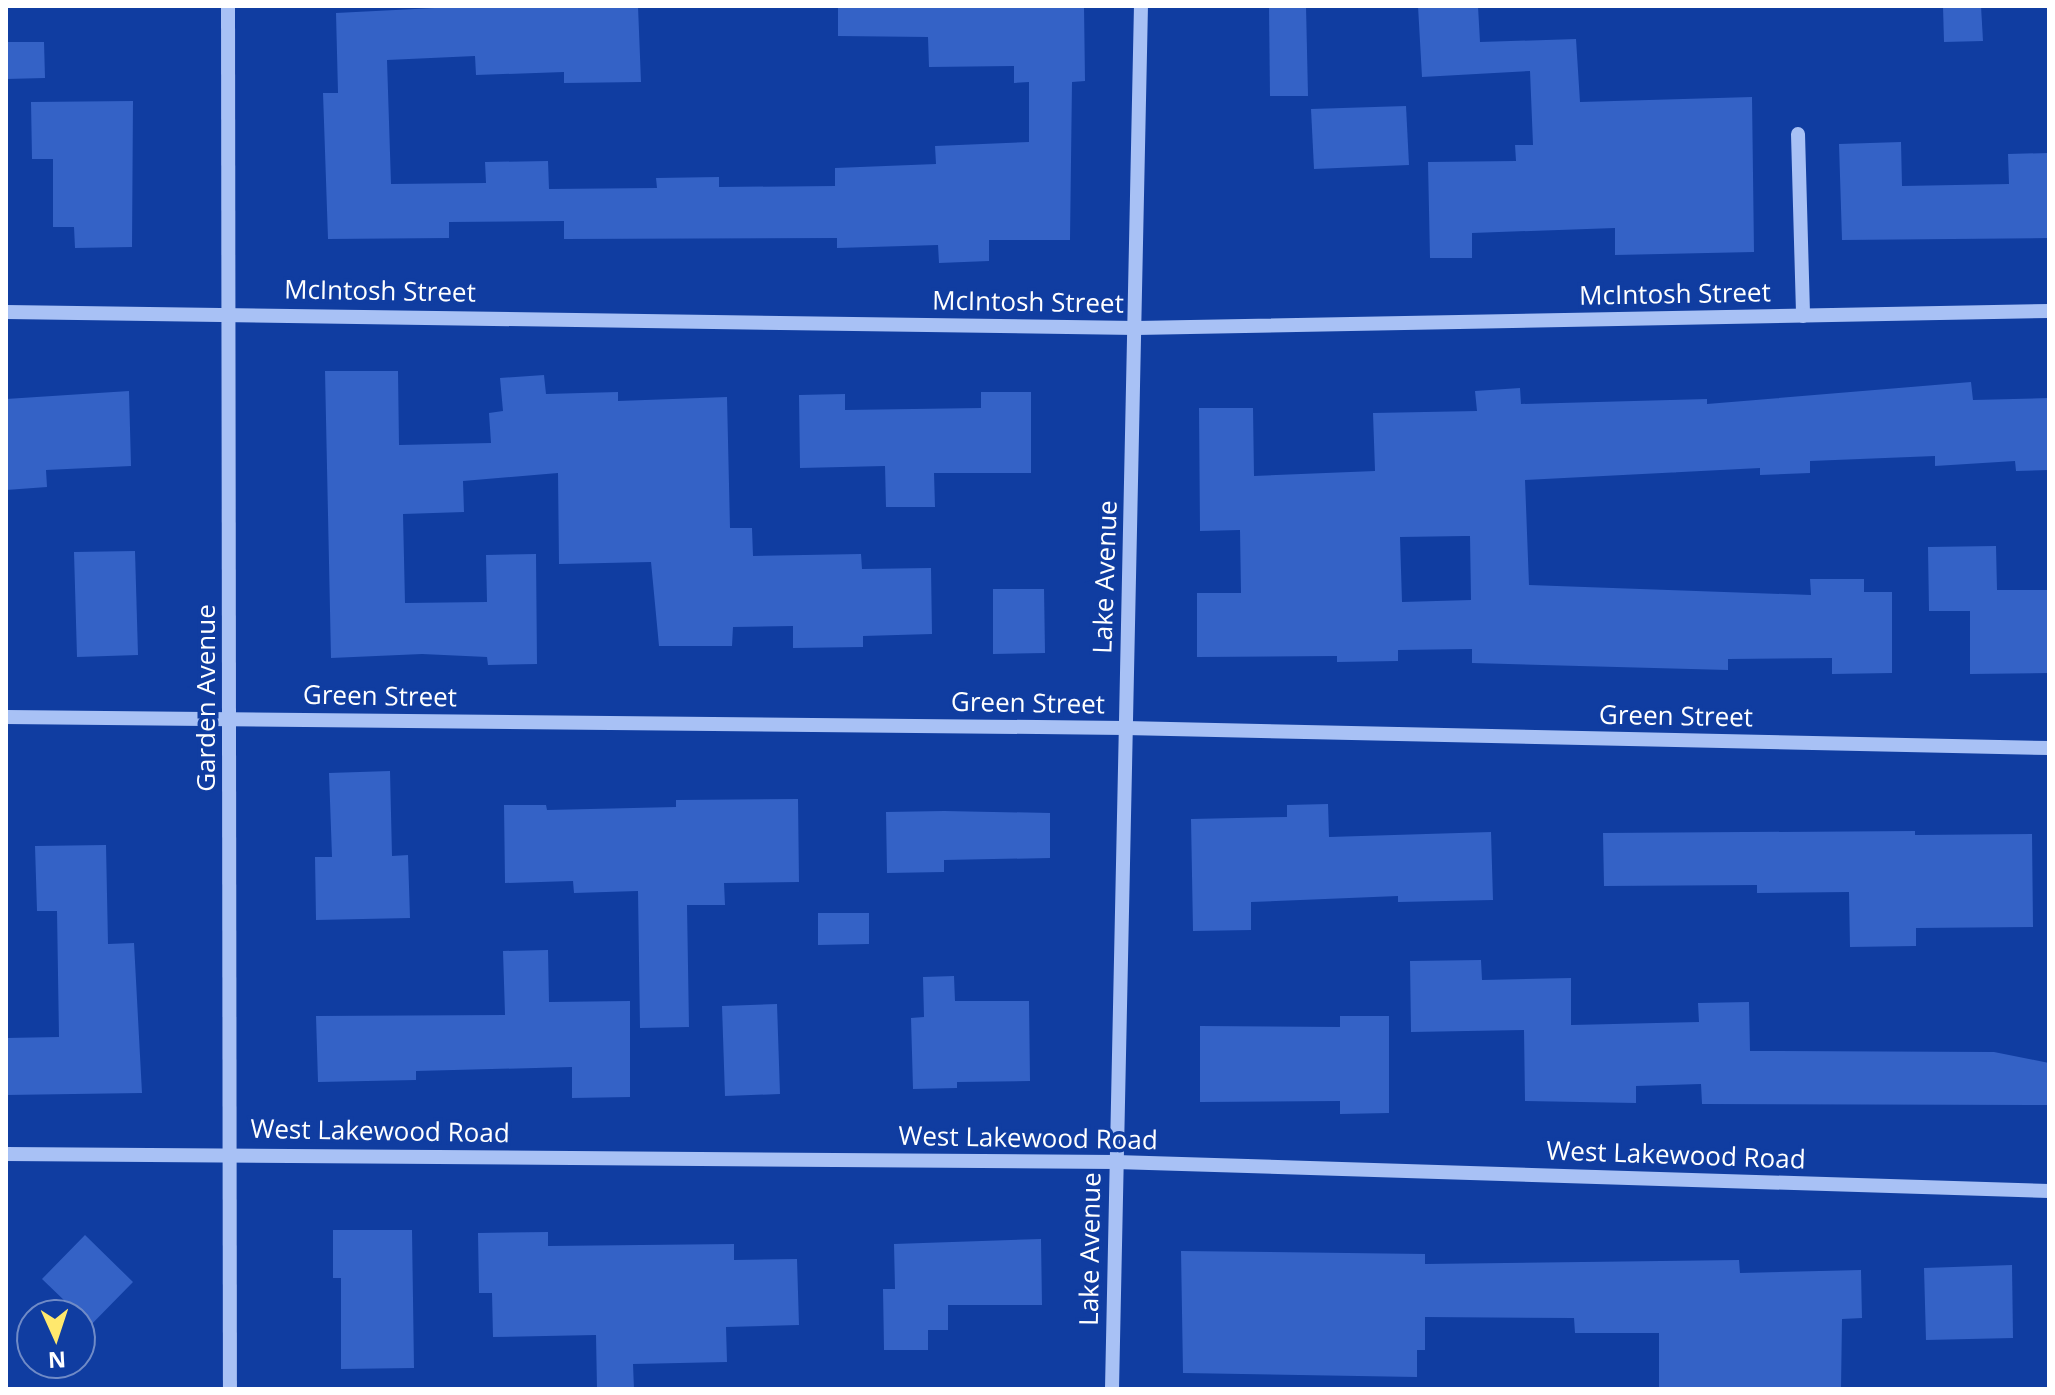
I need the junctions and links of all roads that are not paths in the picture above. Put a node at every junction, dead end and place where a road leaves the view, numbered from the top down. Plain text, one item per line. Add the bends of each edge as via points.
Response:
1 (228, 6) edge
2 (1141, 6) edge
3 (1798, 134) dead end
4 (2049, 311) edge
5 (6, 312) edge
6 (227, 312) junction
7 (1803, 316) junction
8 (1136, 328) junction
9 (6, 717) edge
10 (230, 719) junction
11 (1125, 728) junction
12 (2049, 748) edge
13 (229, 1153) junction
14 (6, 1154) edge
15 (1116, 1162) junction
16 (2049, 1191) edge
17 (230, 1389) edge
18 (1112, 1389) edge

1 - 6 street, Garden Avenue
2 - 8 street, Lake Avenue
3 - 7 street
4 - 7 street, McIntosh Street
5 - 6 street, McIntosh Street
6 - 8 street, McIntosh Street
6 - 10 street, Garden Avenue
7 - 8 street, McIntosh Street
8 - 11 street, Lake Avenue
9 - 10 street, Green Street
10 - 11 street, Green Street
10 - 13 street, Garden Avenue
11 - 12 street, Green Street
11 - 15 street, Lake Avenue
13 - 14 street, West Lakewood Road
13 - 15 street, West Lakewood Road
13 - 17 street, Garden Avenue
15 - 16 street, West Lakewood Road
15 - 18 street, Lake Avenue

